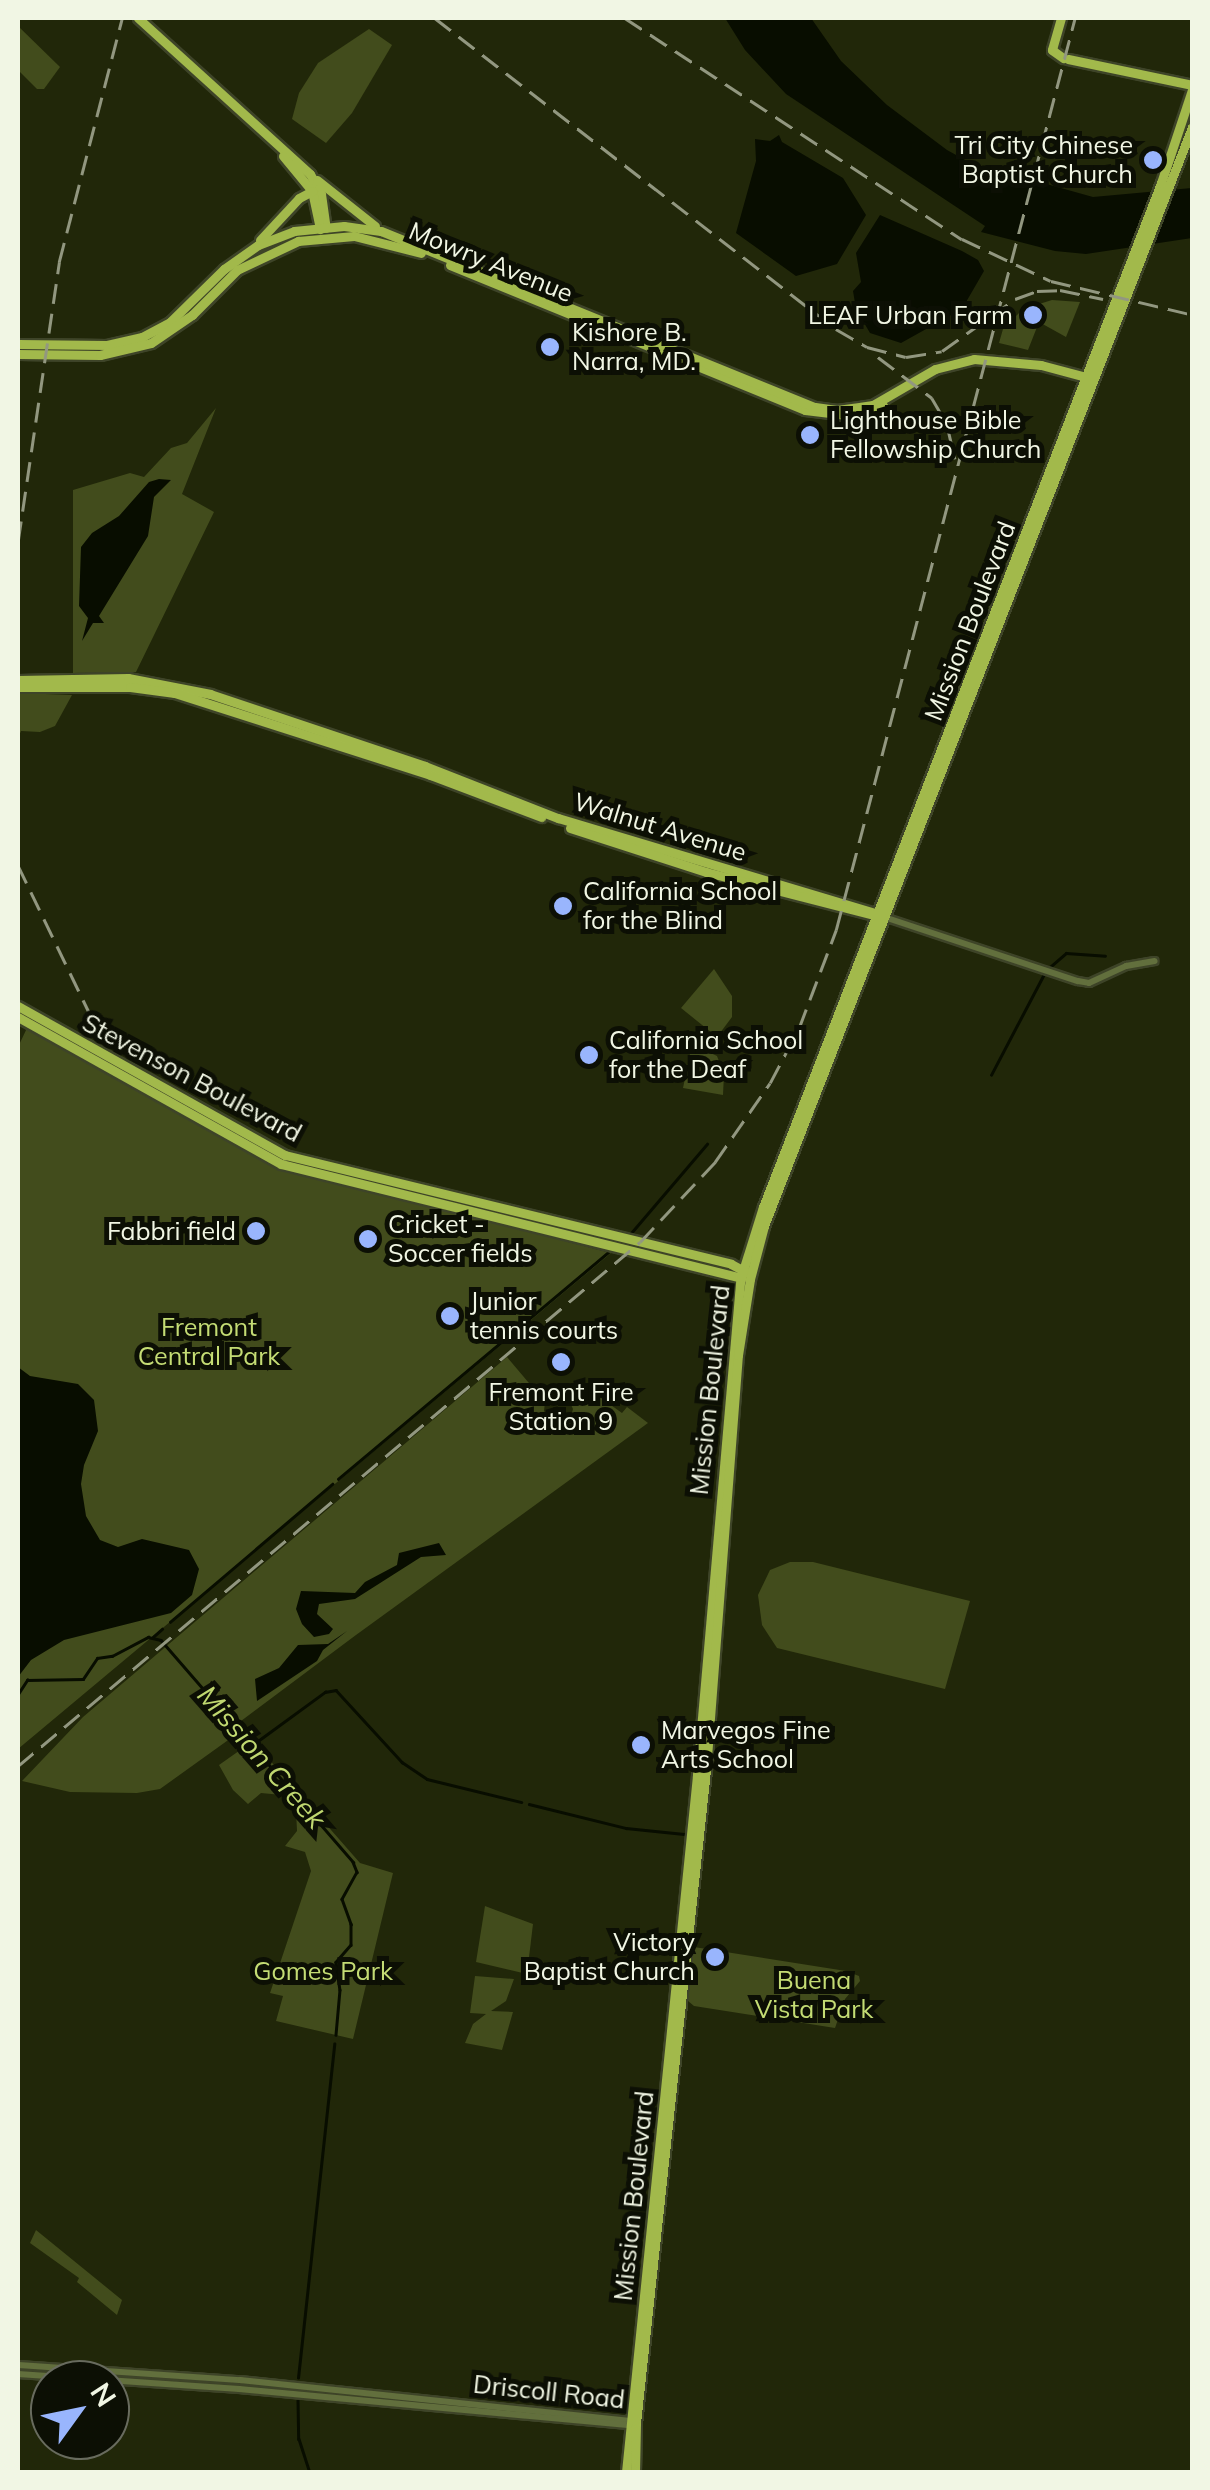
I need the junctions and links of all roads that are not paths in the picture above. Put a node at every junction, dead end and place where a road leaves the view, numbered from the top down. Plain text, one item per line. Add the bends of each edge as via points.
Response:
1 (138, 18) edge
2 (1061, 18) edge
3 (1192, 88) edge
4 (1192, 127) edge
5 (270, 140) junction
6 (298, 172) junction
7 (310, 174) junction
8 (317, 193) junction
9 (299, 198) junction
10 (323, 231) junction
11 (382, 231) junction
12 (258, 245) junction
13 (1137, 257) junction
14 (18, 344) edge
15 (18, 354) edge
16 (1014, 361) junction
17 (1089, 378) junction
18 (886, 399) junction
19 (796, 402) junction
20 (837, 410) junction
21 (855, 416) junction
22 (18, 680) edge
23 (18, 688) edge
24 (880, 916) junction
25 (1155, 961) dead end
26 (18, 1006) edge
27 (18, 1017) edge
28 (646, 1243) junction
29 (685, 1263) junction
30 (731, 1264) junction
31 (745, 1275) junction
32 (18, 2365) edge
33 (18, 2374) edge
34 (630, 2424) junction
35 (626, 2472) edge
36 (635, 2472) edge

1 - 5 main road
2 - 3 main road via 1052,50 1066,59
3 - 13 main road, Mission Boulevard
4 - 13 main road, Mission Boulevard
5 - 6 main road
5 - 7 main road
6 - 8 main road
6 - 9 main road
7 - 8 main road
7 - 11 main road
8 - 9 main road, Mowry Avenue
8 - 10 main road
9 - 12 main road, Mowry Avenue
10 - 11 main road, Mowry Avenue
10 - 12 main road, Mowry Avenue
10 - 15 main road, Mowry Avenue via 242,267 151,343 100,355
10 - 19 main road, Mowry Avenue via 413,250
11 - 19 main road, Mowry Avenue
12 - 14 main road, Mowry Avenue via 170,322 142,338 106,345
13 - 17 main road, Mission Boulevard
16 - 17 main road, Mowry Avenue
16 - 18 main road, Mowry Avenue via 951,364
16 - 21 main road, Mowry Avenue via 944,368
17 - 24 main road, Mission Boulevard
18 - 20 main road, Mowry Avenue
18 - 21 main road
19 - 20 main road, Mowry Avenue
19 - 21 main road, Mowry Avenue via 825,415
20 - 21 main road
22 - 24 main road, Walnut Avenue via 128,678 176,686 618,837
23 - 24 main road, Walnut Avenue via 130,686 175,693 624,846
24 - 25 street via 1078,981
24 - 31 main road, Mission Boulevard
26 - 28 main road, Stevenson Boulevard via 285,1155
27 - 29 main road, Stevenson Boulevard via 281,1164
28 - 29 main road
28 - 30 main road, Stevenson Boulevard
29 - 30 main road
29 - 31 main road, Stevenson Boulevard
30 - 31 main road, Stevenson Boulevard
31 - 34 main road, Mission Boulevard via 684,1986
32 - 34 street, Driscoll Road via 240,2380
33 - 34 street, Driscoll Road
34 - 35 main road, Mission Boulevard
34 - 36 main road, Mission Boulevard

